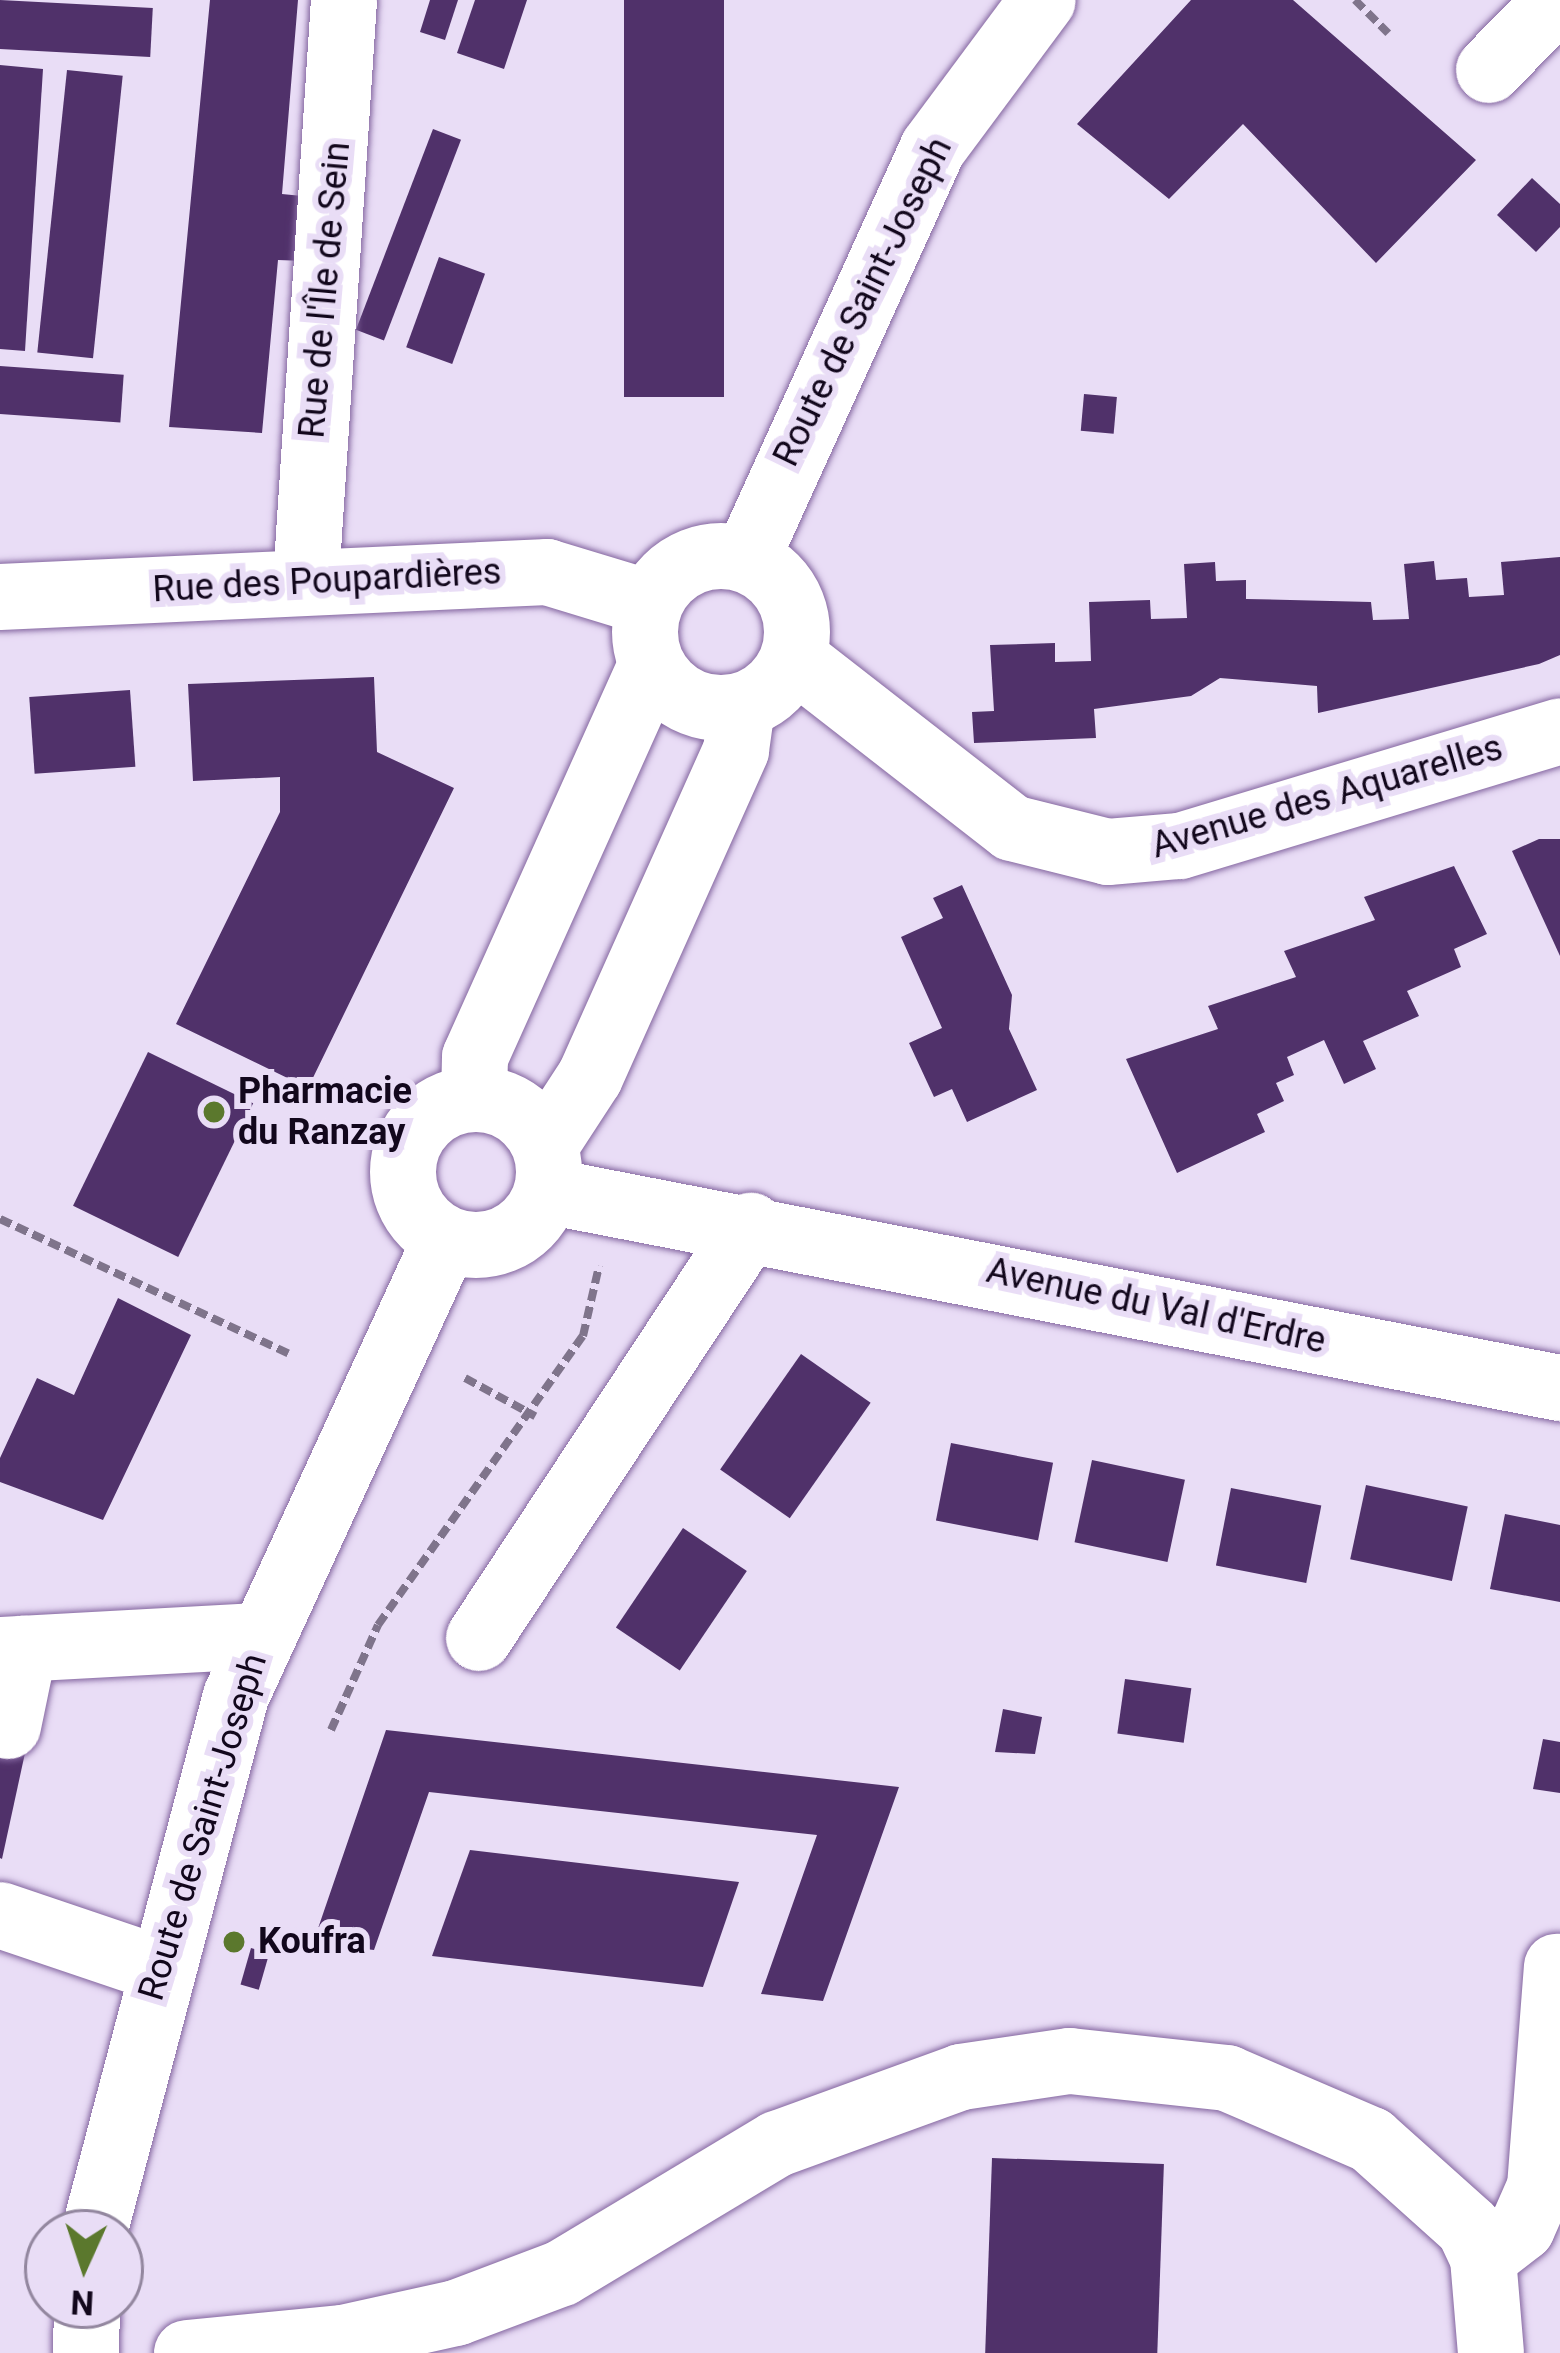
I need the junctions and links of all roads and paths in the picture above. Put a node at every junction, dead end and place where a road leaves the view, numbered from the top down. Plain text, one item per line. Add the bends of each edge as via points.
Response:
1 (344, 0) edge
2 (1043, 0) edge
3 (1355, 0) edge
4 (1557, 0) edge
5 (1388, 33) dead end
6 (1489, 70) dead end
7 (747, 558) junction
8 (306, 580) junction
9 (0, 597) edge
10 (650, 635) junction
11 (795, 659) junction
12 (742, 707) junction
13 (1560, 731) edge
14 (474, 1098) junction
15 (546, 1168) junction
16 (0, 1219) edge
17 (751, 1226) junction
18 (446, 1239) junction
19 (600, 1259) dead end
20 (288, 1353) dead end
21 (465, 1378) dead end
22 (1560, 1388) edge
23 (535, 1416) junction
24 (262, 1636) junction
25 (479, 1638) dead end
26 (12, 1649) edge
27 (8, 1726) dead end
28 (331, 1730) dead end
29 (0, 1915) edge
30 (1557, 1966) edge
31 (157, 1968) junction
32 (100, 2209) edge
33 (1483, 2258) junction
34 (187, 2353) edge
35 (1491, 2353) edge

1 - 8 street, Rue de l'Île de Sein
2 - 7 street, Route de Saint-Joseph via 933,148
3 - 5 path
4 - 6 street
7 - 10 street via 708,555 673,572
7 - 11 street via 781,582 798,618
8 - 9 street, Rue des Poupardières
8 - 10 street, Rue des Poupardières via 547,572
10 - 12 street via 674,694
10 - 14 street via 476,1057
11 - 12 street
11 - 13 street, Avenue des Aquarelles via 1012,828 1108,852 1180,846
12 - 15 street via 736,750
14 - 15 street via 517,1111
14 - 18 street via 428,1115 404,1157 410,1206
15 - 17 street, Avenue du Val d'Erdre
15 - 18 street via 507,1238
16 - 20 path
17 - 22 street, Avenue du Val d'Erdre
17 - 25 street
18 - 24 street, Route de Saint-Joseph
19 - 23 path via 583,1336
21 - 23 path
23 - 28 path via 378,1625
24 - 26 street
24 - 31 street, Route de Saint-Joseph
26 - 27 street
29 - 31 street
30 - 33 street via 1540,2186 1522,2228
31 - 32 street, Route de Saint-Joseph
33 - 34 street via 1431,2188 1302,2103 1139,2061 1070,2061 961,2077 777,2144 562,2273 456,2313 343,2338
33 - 35 street

